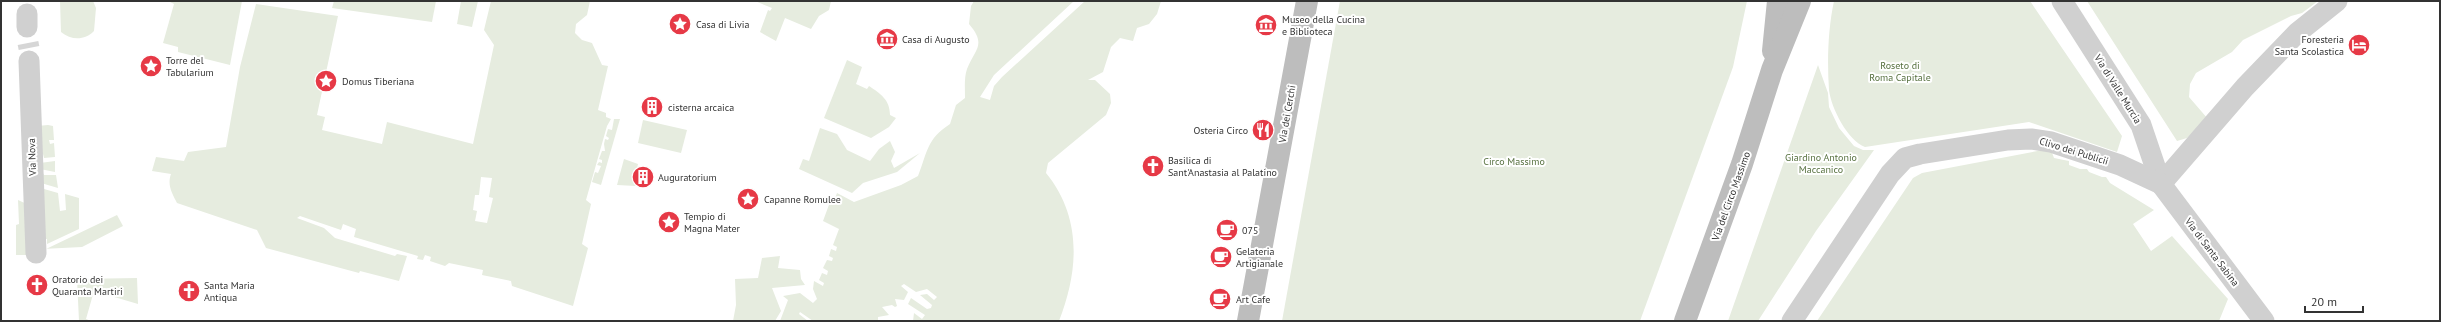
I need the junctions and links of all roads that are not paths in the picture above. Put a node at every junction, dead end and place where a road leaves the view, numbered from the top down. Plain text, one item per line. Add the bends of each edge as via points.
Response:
1 (1307, 1) edge
2 (1778, 1) edge
3 (1800, 1) edge
4 (2062, 1) edge
5 (2338, 1) edge
6 (28, 32) tunnel mouth
7 (1772, 70) junction
8 (2161, 184) junction
9 (36, 253) dead end
10 (1248, 321) edge
11 (1685, 321) edge
12 (1792, 321) edge
13 (2264, 321) edge

1 - 10 main road, Via dei Cerchi
2 - 7 main road, Via del Circo Massimo
3 - 7 main road, Via del Circo Massimo
4 - 8 street, Via di Valle Murcia via 2141,125
5 - 8 street via 2297,33 2245,87
6 - 9 street, Via Nova
7 - 11 main road, Via del Circo Massimo via 1742,164
8 - 12 street, Clivo dei Publicii via 2120,165 2040,140 2008,140 1905,158 1890,174
8 - 13 street, Via di Santa Sabina

